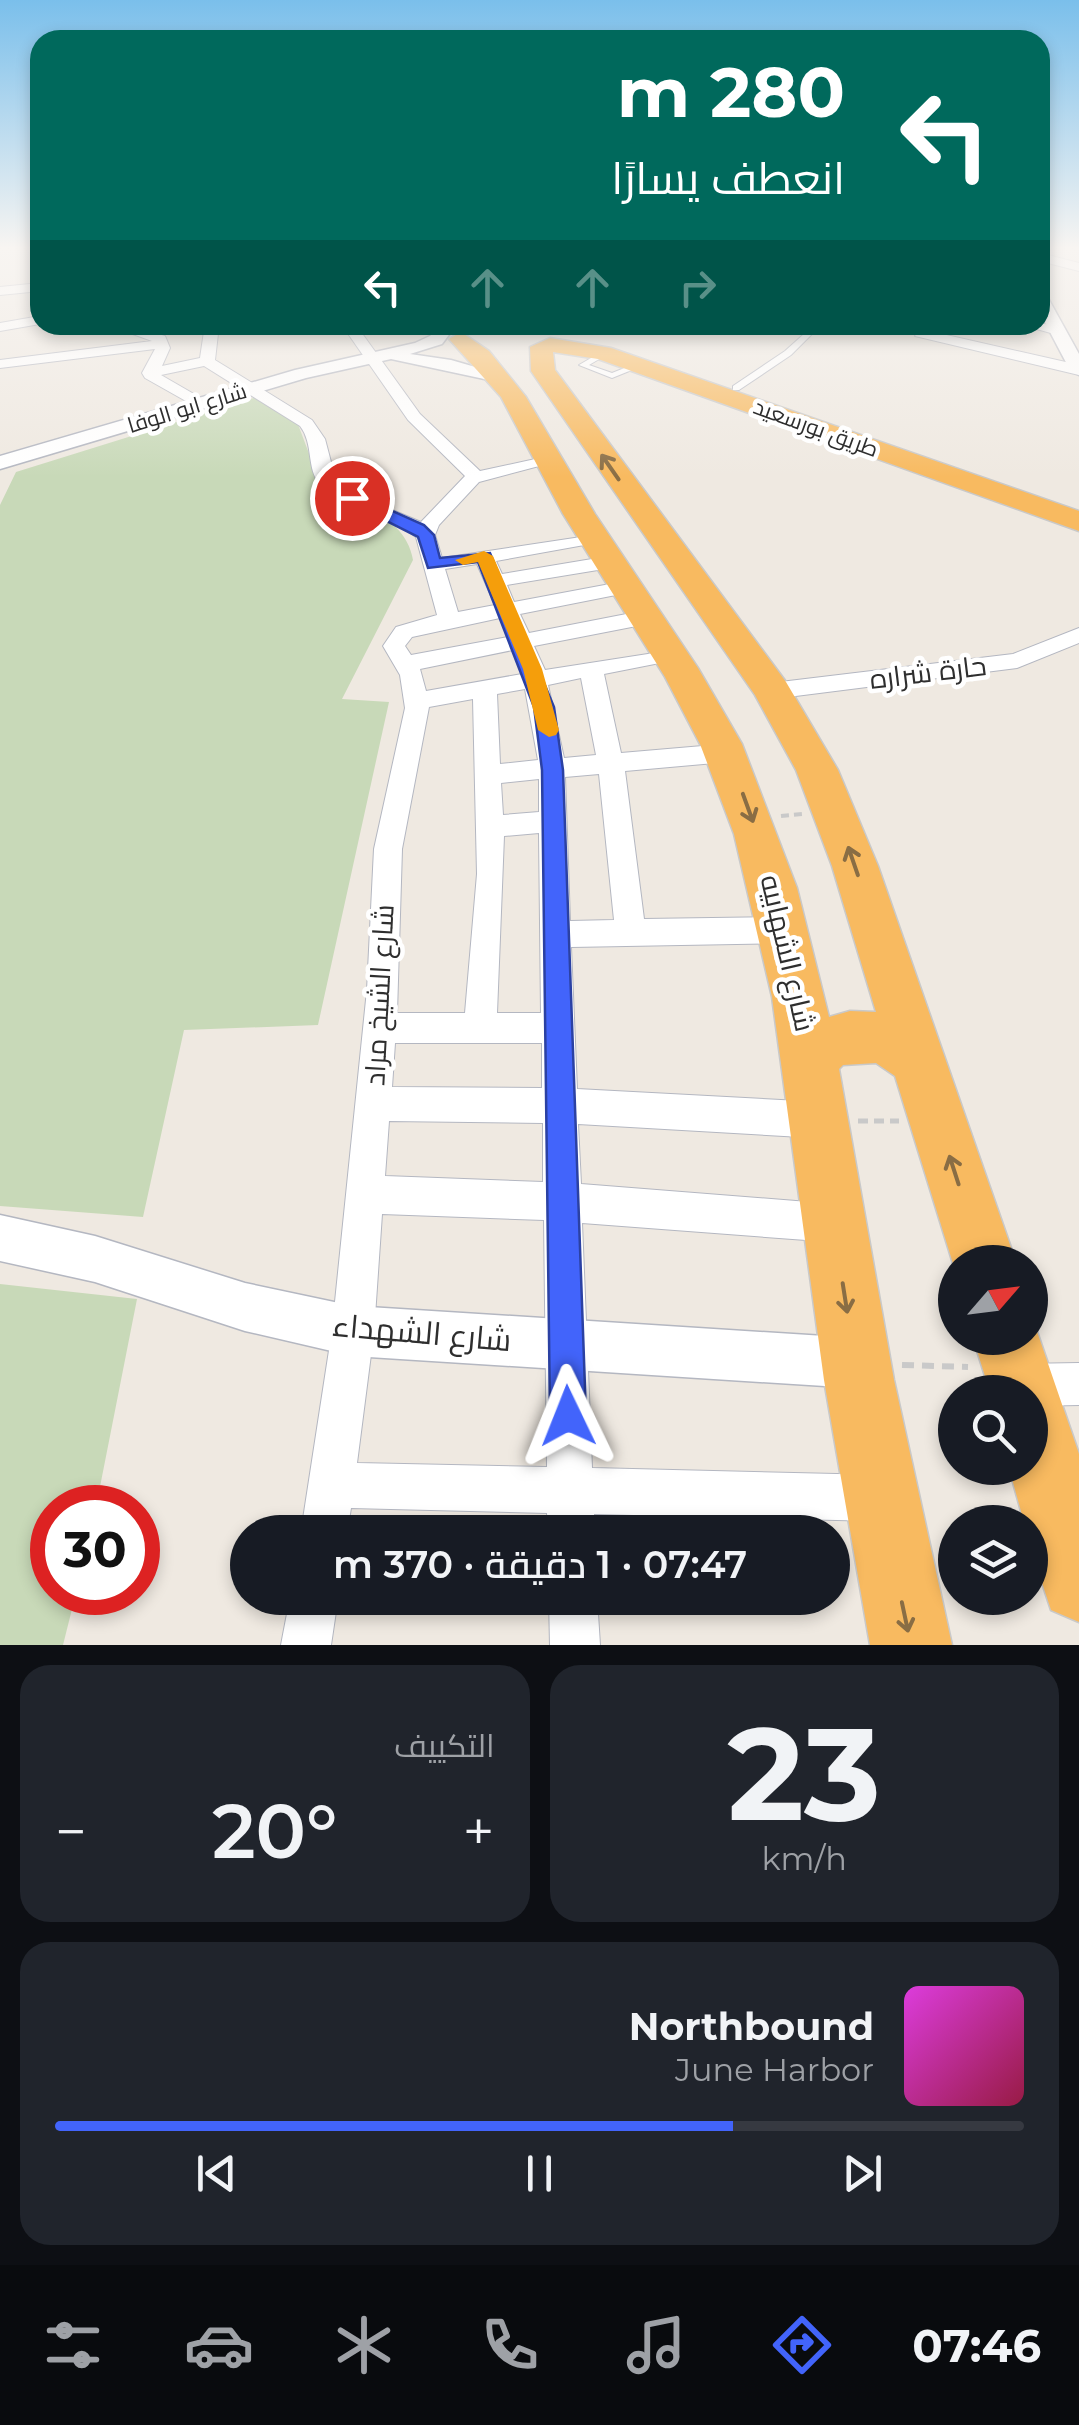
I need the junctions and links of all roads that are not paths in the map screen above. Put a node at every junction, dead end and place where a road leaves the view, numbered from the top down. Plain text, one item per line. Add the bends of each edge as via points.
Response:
1 (1055, 324) edge
2 (1050, 329) edge
3 (1058, 331) junction
4 (153, 335) edge
5 (211, 335) edge
6 (357, 335) edge
7 (543, 335) edge
8 (596, 335) edge
9 (807, 335) edge
10 (955, 335) edge
11 (163, 344) junction
12 (497, 345) edge
13 (375, 356) junction
14 (207, 361) junction
15 (0, 364) edge
16 (1079, 370) edge
17 (150, 373) junction
18 (736, 388) junction
19 (251, 389) junction
20 (200, 404) junction
21 (838, 428) junction
22 (890, 447) junction
23 (549, 461) junction
24 (0, 464) edge
25 (476, 476) junction
26 (1079, 507) edge
27 (644, 515) junction
28 (1079, 522) edge
29 (426, 535) junction
30 (434, 564) junction
31 (680, 564) junction
32 (621, 578) junction
33 (496, 582) junction
34 (447, 621) junction
35 (1079, 635) edge
36 (521, 641) junction
37 (405, 664) junction
38 (591, 670) junction
39 (536, 680) junction
40 (486, 689) junction
41 (772, 691) junction
42 (418, 701) junction
43 (726, 753) junction
44 (611, 765) junction
45 (552, 770) junction
46 (491, 774) junction
47 (554, 822) junction
48 (492, 826) junction
49 (786, 930) junction
50 (631, 933) junction
51 (556, 934) junction
52 (380, 1028) junction
53 (480, 1028) junction
54 (559, 1028) junction
55 (812, 1058) junction
56 (917, 1058) junction
57 (373, 1104) junction
58 (560, 1106) junction
59 (819, 1120) junction
60 (366, 1194) junction
61 (562, 1202) junction
62 (833, 1223) junction
63 (0, 1238) edge
64 (978, 1245) edge
65 (353, 1331) junction
66 (566, 1343) junction
67 (856, 1363) junction
68 (1048, 1454) edge
69 (331, 1486) junction
70 (880, 1498) junction
71 (571, 1510) edge
72 (327, 1515) edge
73 (1079, 1582) edge
74 (311, 1615) edge
75 (574, 1615) edge
76 (306, 1645) edge
77 (575, 1645) edge
78 (911, 1645) edge

1 - 3 street
2 - 3 street
3 - 16 street
4 - 11 street
5 - 14 street
6 - 13 street
7 - 12 highway
8 - 18 highway, طريق بورسعيد
9 - 18 lane
10 - 16 street
11 - 15 street
11 - 17 street
12 - 13 street, شارع ابو الوفا via 429,344
12 - 13 street, شارع ابو الوفا via 439,362
12 - 21 highway, طريق بورسعيد via 604,353
12 - 23 highway, شارع الشهابيه
27 -> 12 highway via 539,359
13 - 19 street, شارع ابو الوفا
13 - 25 street via 414,417
14 - 17 street
14 - 19 street
17 - 20 street
18 - 21 highway, طريق بورسعيد
19 - 20 street, شارع ابو الوفا
19 - 29 street via 310,428 332,488
20 - 24 street, شارع ابو الوفا
21 - 22 highway, طريق بورسعيد
22 - 26 highway, طريق بورسعيد
22 - 28 highway, طريق بورسعيد
23 - 25 street
23 - 32 highway, شارع الشهابيه
25 - 29 street
27 - 31 highway
27 - 32 highway via 636,527 618,530
29 - 30 street
30 - 33 street
30 - 34 street
31 - 32 highway via 646,561
31 - 41 highway
32 - 33 street
32 - 33 street
32 - 36 street
32 - 38 street
32 - 43 highway, شارع الشهابيه
33 - 34 street
33 - 36 street
34 - 37 street via 399,636 394,651
35 - 41 street, حارة شراره via 1017,660
36 - 37 street
36 - 39 street
37 - 42 street
38 - 39 street
38 - 44 street
39 - 40 street
39 - 45 street
40 - 42 street
40 - 46 street
56 -> 41 highway via 835,812
42 - 52 street, شارع الشيخ مراد via 388,849
43 - 44 street
43 -> 49 highway, شارع الشهابيه
44 - 45 street
44 - 50 street
45 - 46 street
45 - 47 street
46 - 48 street
47 - 48 street
47 - 51 street
48 - 53 street
49 - 50 street
49 - 55 highway, شارع الشهابيه
50 - 51 street
51 - 54 street
52 - 53 street
52 - 57 street, شارع الشيخ مراد
53 - 54 street
54 - 58 street
55 - 56 highway via 835,1039 859,1035 894,1043
55 - 59 highway, شارع الشهابيه
64 -> 56 highway
57 - 58 street
57 - 60 street, شارع الشيخ مراد
58 - 59 street
58 - 61 street
59 - 62 highway, شارع الشهابيه
60 - 61 street
60 - 65 street, شارع الشيخ مراد
61 - 62 street
61 - 66 street
62 -> 67 highway, شارع الشهابيه
63 - 65 street, شارع الشهداء via 95,1259 245,1308
65 - 66 street, شارع الشهداء
65 - 69 street, شارع الشيخ مراد
66 - 67 street, شارع الشهداء
66 - 71 street
67 - 70 highway, شارع الشهابيه
68 - 73 highway
69 - 71 street
69 - 72 street, شارع الشيخ مراد
70 - 71 street
70 -> 78 highway, شارع الشهابيه
74 - 76 street
75 - 77 street

